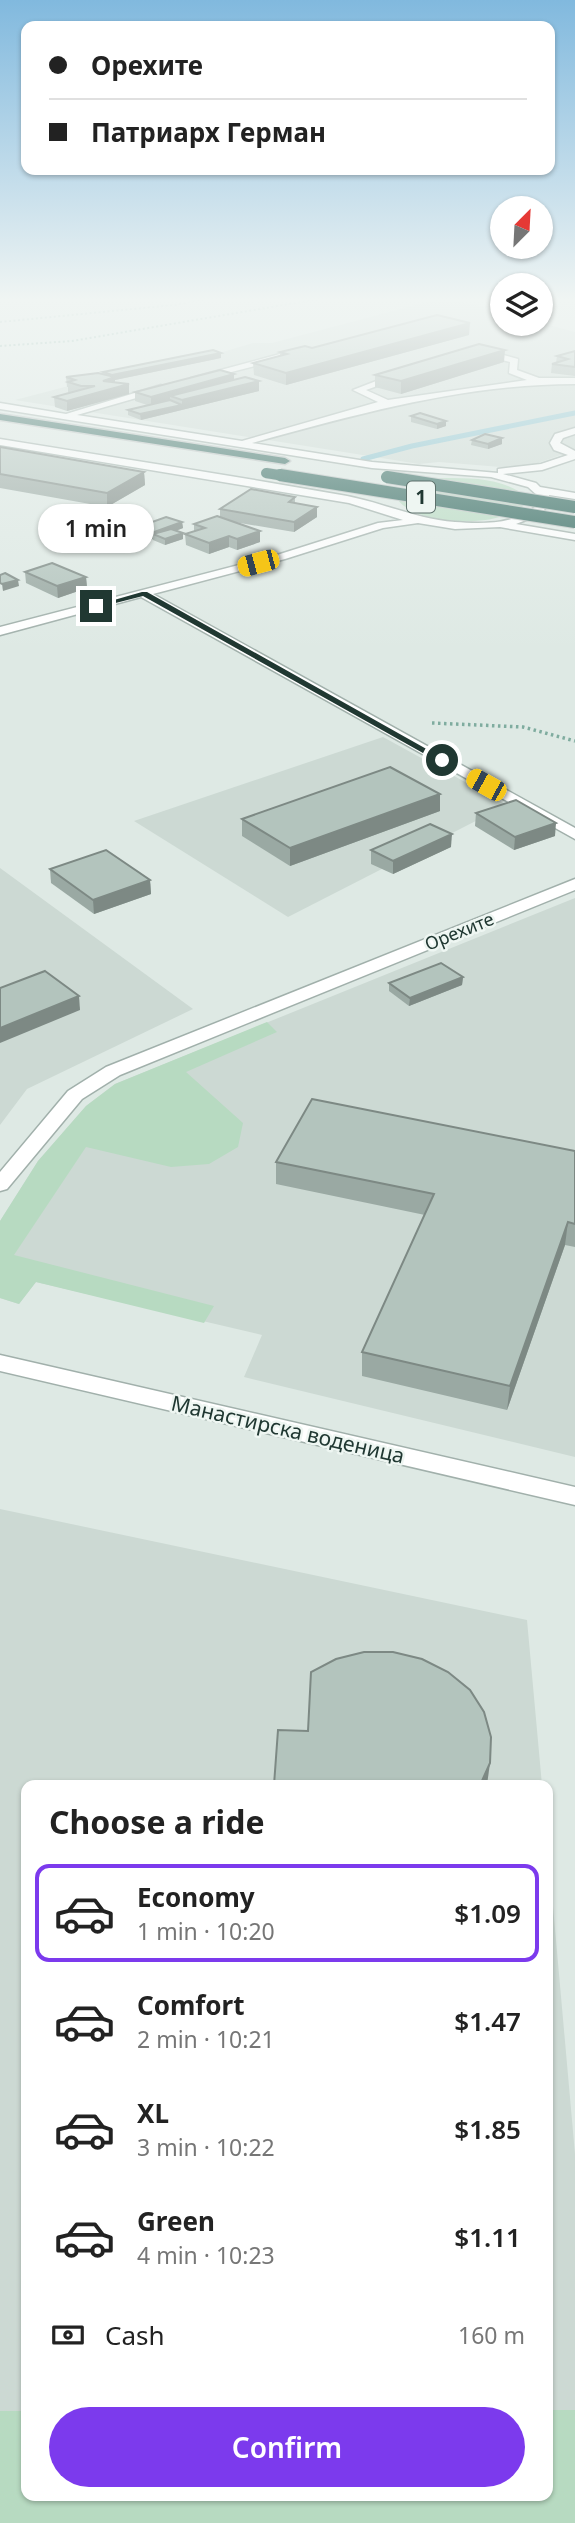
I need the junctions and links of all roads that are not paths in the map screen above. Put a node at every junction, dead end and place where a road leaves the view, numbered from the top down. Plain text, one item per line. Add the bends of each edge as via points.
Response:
1 (66, 416) edge
2 (340, 416) edge
3 (0, 417) edge
4 (0, 431) edge
5 (575, 431) edge
6 (0, 442) edge
7 (238, 443) junction
8 (107, 447) dead end
9 (575, 455) edge
10 (542, 467) junction
11 (253, 471) dead end
12 (444, 472) junction
13 (480, 473) junction
14 (535, 488) junction
15 (575, 496) edge
16 (575, 507) edge
17 (391, 511) junction
18 (426, 522) junction
19 (575, 522) edge
20 (382, 525) junction
21 (489, 525) junction
22 (575, 537) edge
23 (144, 594) junction
24 (0, 631) edge
25 (575, 834) edge
26 (575, 884) edge
27 (0, 1185) edge
28 (0, 1363) edge
29 (575, 1496) edge

1 - 7 street
2 - 7 street
3 - 16 highway, 1, bridge
4 - 8 highway
5 - 9 street via 559,436 555,443
6 - 17 street via 349,500
7 - 12 street
9 - 10 street
10 - 13 street
10 - 14 street
11 - 19 highway, 1, bridge
12 - 13 street
12 - 17 street via 389,485 380,494
13 - 14 street via 505,476
14 - 15 street
14 - 21 street via 545,502 540,510
17 - 18 street
17 - 20 street via 393,516
18 - 20 street
18 - 21 street
20 - 23 street
21 - 22 street
23 - 24 street
23 - 25 street
26 - 27 street, Орехите via 113,1071 91,1083 59,1112
28 - 29 street, Манастирска воденица

